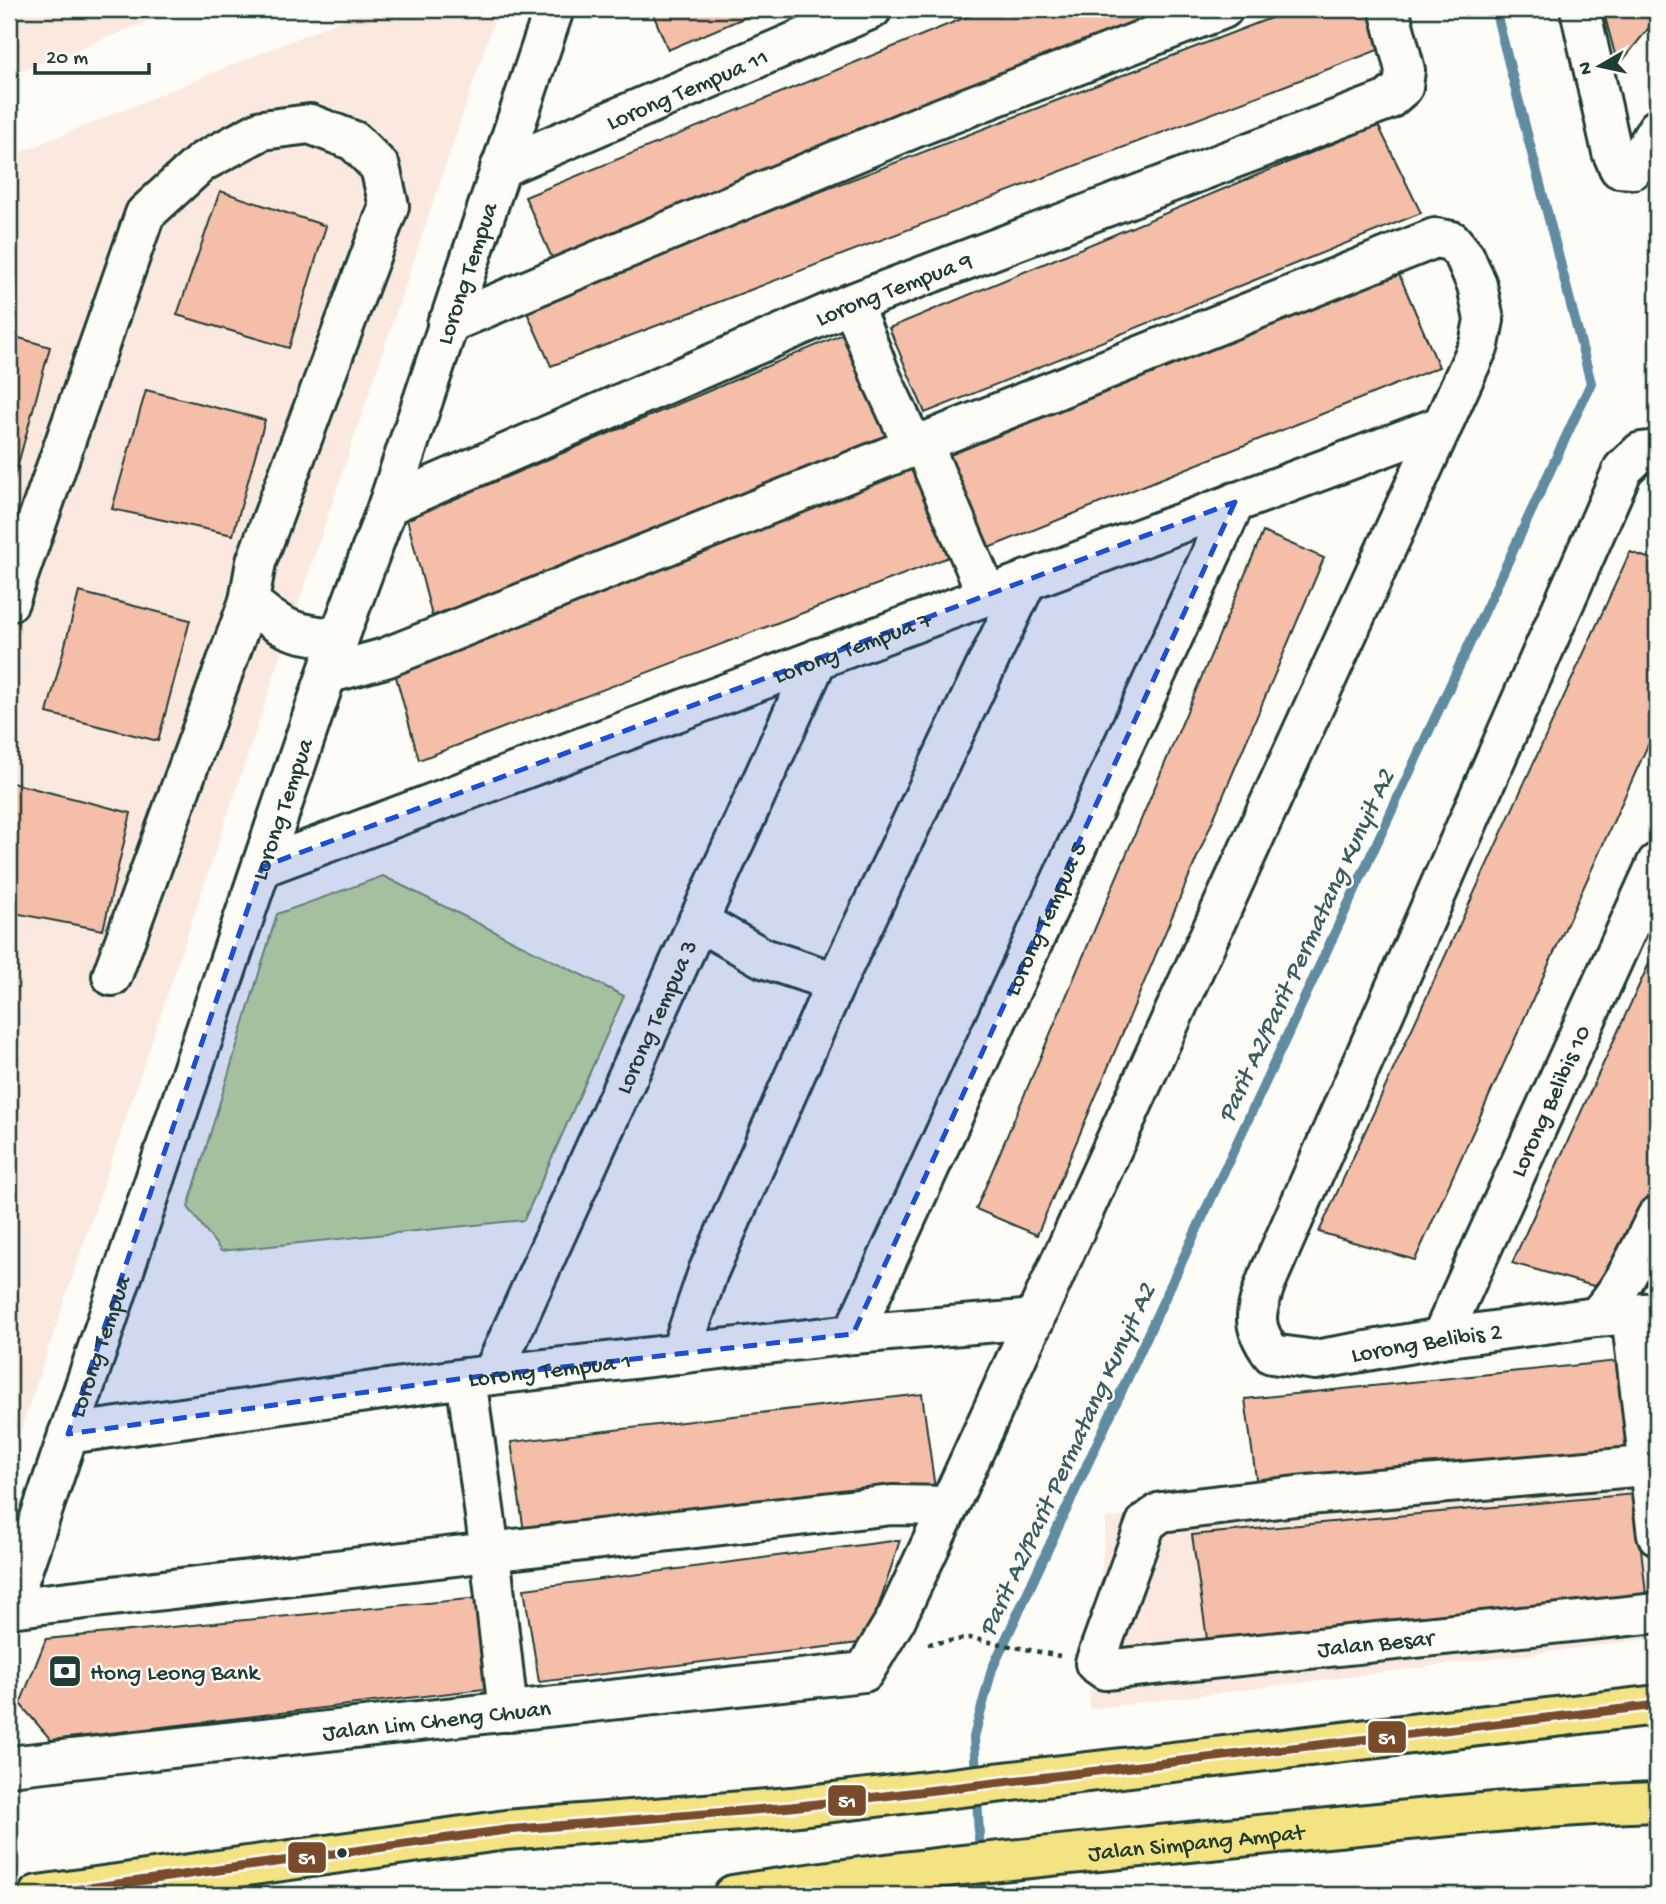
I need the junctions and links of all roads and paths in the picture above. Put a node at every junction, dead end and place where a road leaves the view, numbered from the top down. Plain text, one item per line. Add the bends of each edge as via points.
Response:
1 (554, 9) edge
2 (872, 9) edge
3 (1223, 9) edge
4 (1389, 9) edge
5 (1580, 9) edge
6 (1657, 129) edge
7 (500, 168) junction
8 (852, 303) junction
9 (447, 324) junction
10 (1443, 425) junction
11 (918, 446) junction
12 (1657, 450) edge
13 (1235, 502) junction
14 (388, 505) junction
15 (1027, 580) junction
16 (987, 595) junction
17 (249, 601) junction
18 (9, 602) edge
19 (339, 638) junction
20 (818, 658) junction
21 (327, 674) junction
22 (1657, 863) edge
23 (262, 867) junction
24 (698, 921) junction
25 (112, 976) dead end
26 (836, 982) junction
27 (1657, 1216) edge
28 (1628, 1314) edge
29 (1035, 1319) junction
30 (853, 1334) junction
31 (1441, 1338) junction
32 (680, 1354) junction
33 (479, 1377) junction
34 (68, 1434) junction
35 (1653, 1466) edge
36 (949, 1506) junction
37 (1657, 1535) edge
38 (490, 1552) junction
39 (9, 1609) edge
40 (1657, 1613) edge
41 (970, 1638) dead end
42 (1036, 1651) dead end
43 (1657, 1705) edge
44 (508, 1712) junction
45 (9, 1766) edge
46 (1657, 1802) edge
47 (38, 1895) edge
48 (733, 1895) edge

1 - 7 street, Lorong Tempua
2 - 7 street, Lorong Tempua 11
3 - 9 street via 919,126
4 - 8 street, Lorong Tempua 9 via 1405,70 1403,87 1388,100
5 - 6 street via 1619,168 1633,169
7 - 9 street, Lorong Tempua
8 - 11 street via 882,379
8 - 14 street, Lorong Tempua 9
9 - 14 street, Lorong Tempua
10 - 11 street via 1479,345 1484,320 1465,257 1452,241 1435,238
10 - 13 street, Lorong Tempua 7
10 - 29 street
11 - 16 street
11 - 21 street via 385,658
12 - 31 street, Lorong Belibis 2 via 1641,452 1623,468 1257,1308 1259,1336 1272,1353 1315,1360
13 - 15 street, Lorong Tempua 7
13 - 30 street, Lorong Tempua 5
14 - 19 street, Lorong Tempua
15 - 16 street, Lorong Tempua 7
15 - 26 street
16 - 20 street, Lorong Tempua 7
17 - 18 street via 256,562 389,206 380,167 372,158 354,141 310,124 262,131 202,162 145,214
17 - 19 street via 270,620 307,636
17 - 25 street
19 - 21 street, Lorong Tempua
20 - 23 street, Lorong Tempua 7
20 - 24 street, Lorong Tempua 3
21 - 23 street, Lorong Tempua
22 - 31 street, Lorong Belibis 10
23 - 34 street, Lorong Tempua
24 - 26 street via 763,958
24 - 33 street, Lorong Tempua 3
26 - 32 street via 708,1272
27 - 28 street via 1616,1293
28 - 31 street, Lorong Belibis 2
28 - 35 street
29 - 30 street, Lorong Tempua 1
29 - 36 street
30 - 32 street, Lorong Tempua 1
32 - 33 street, Lorong Tempua 1
33 - 34 street, Lorong Tempua 1
33 - 38 street
34 - 39 street, Lorong Tempua
35 - 37 street
35 - 40 street, Jalan Besar via 1161,1512 1146,1523 1095,1663 1105,1670
36 - 38 street via 892,1505
36 - 44 street, Jalan Lim Cheng Chuan via 896,1619 864,1672
38 - 39 street
38 - 44 street
41 - 42 path
43 - 47 highway via 791,1807 506,1830
44 - 45 street, Jalan Lim Cheng Chuan
46 - 48 highway, Jalan Simpang Ampat via 1560,1806 1070,1854

